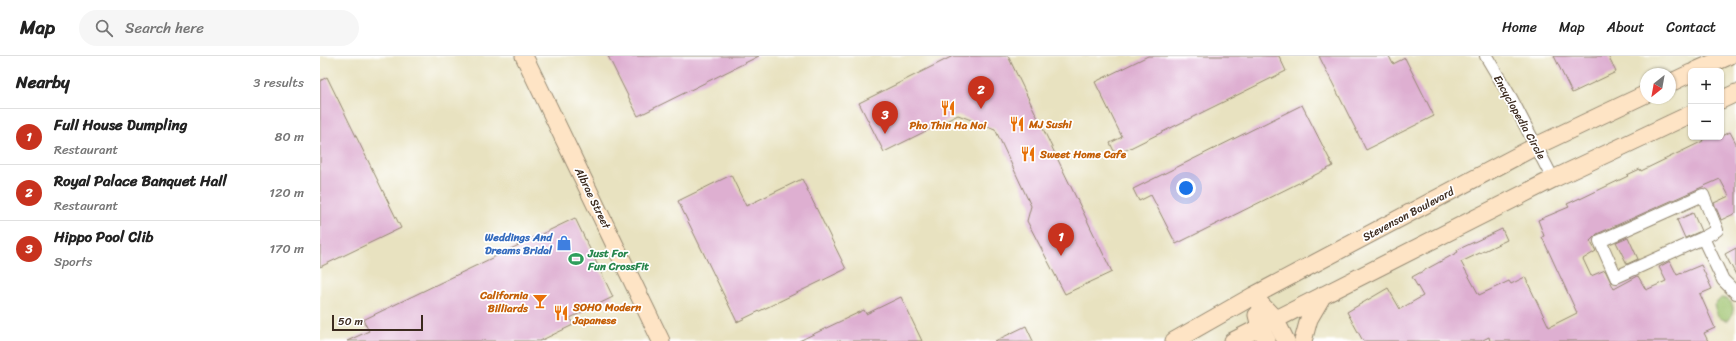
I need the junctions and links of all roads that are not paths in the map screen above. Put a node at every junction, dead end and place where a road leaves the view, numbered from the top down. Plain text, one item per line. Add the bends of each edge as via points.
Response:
1 (524, 56) edge
2 (1486, 56) edge
3 (1729, 56) edge
4 (1702, 68) edge
5 (1688, 74) edge
6 (1676, 80) edge
7 (1736, 94) edge
8 (1640, 97) edge
9 (1724, 99) edge
10 (1688, 115) edge
11 (1536, 146) junction
12 (1553, 179) junction
13 (1703, 238) junction
14 (1736, 293) edge
15 (1323, 295) junction
16 (1253, 296) junction
17 (1267, 329) edge
18 (661, 341) edge
19 (1174, 341) edge
20 (1233, 341) edge
21 (1286, 341) edge
22 (1303, 341) edge

1 - 18 main road, Albrae Street
2 - 11 street, Encyclopedia Circle
3 - 4 main road
5 - 6 main road
7 - 9 main road
8 - 11 main road, Stevenson Boulevard
10 - 12 main road
11 - 12 street, Encyclopedia Circle
11 - 16 main road, Stevenson Boulevard
12 - 15 main road
13 - 13 street via 1616,277 1600,241 1703,195 1717,230
13 - 14 street via 1723,280
15 - 17 main road
15 - 22 main road via 1309,320
16 - 17 main road
16 - 19 main road, Stevenson Boulevard
17 - 20 main road
17 - 21 main road

